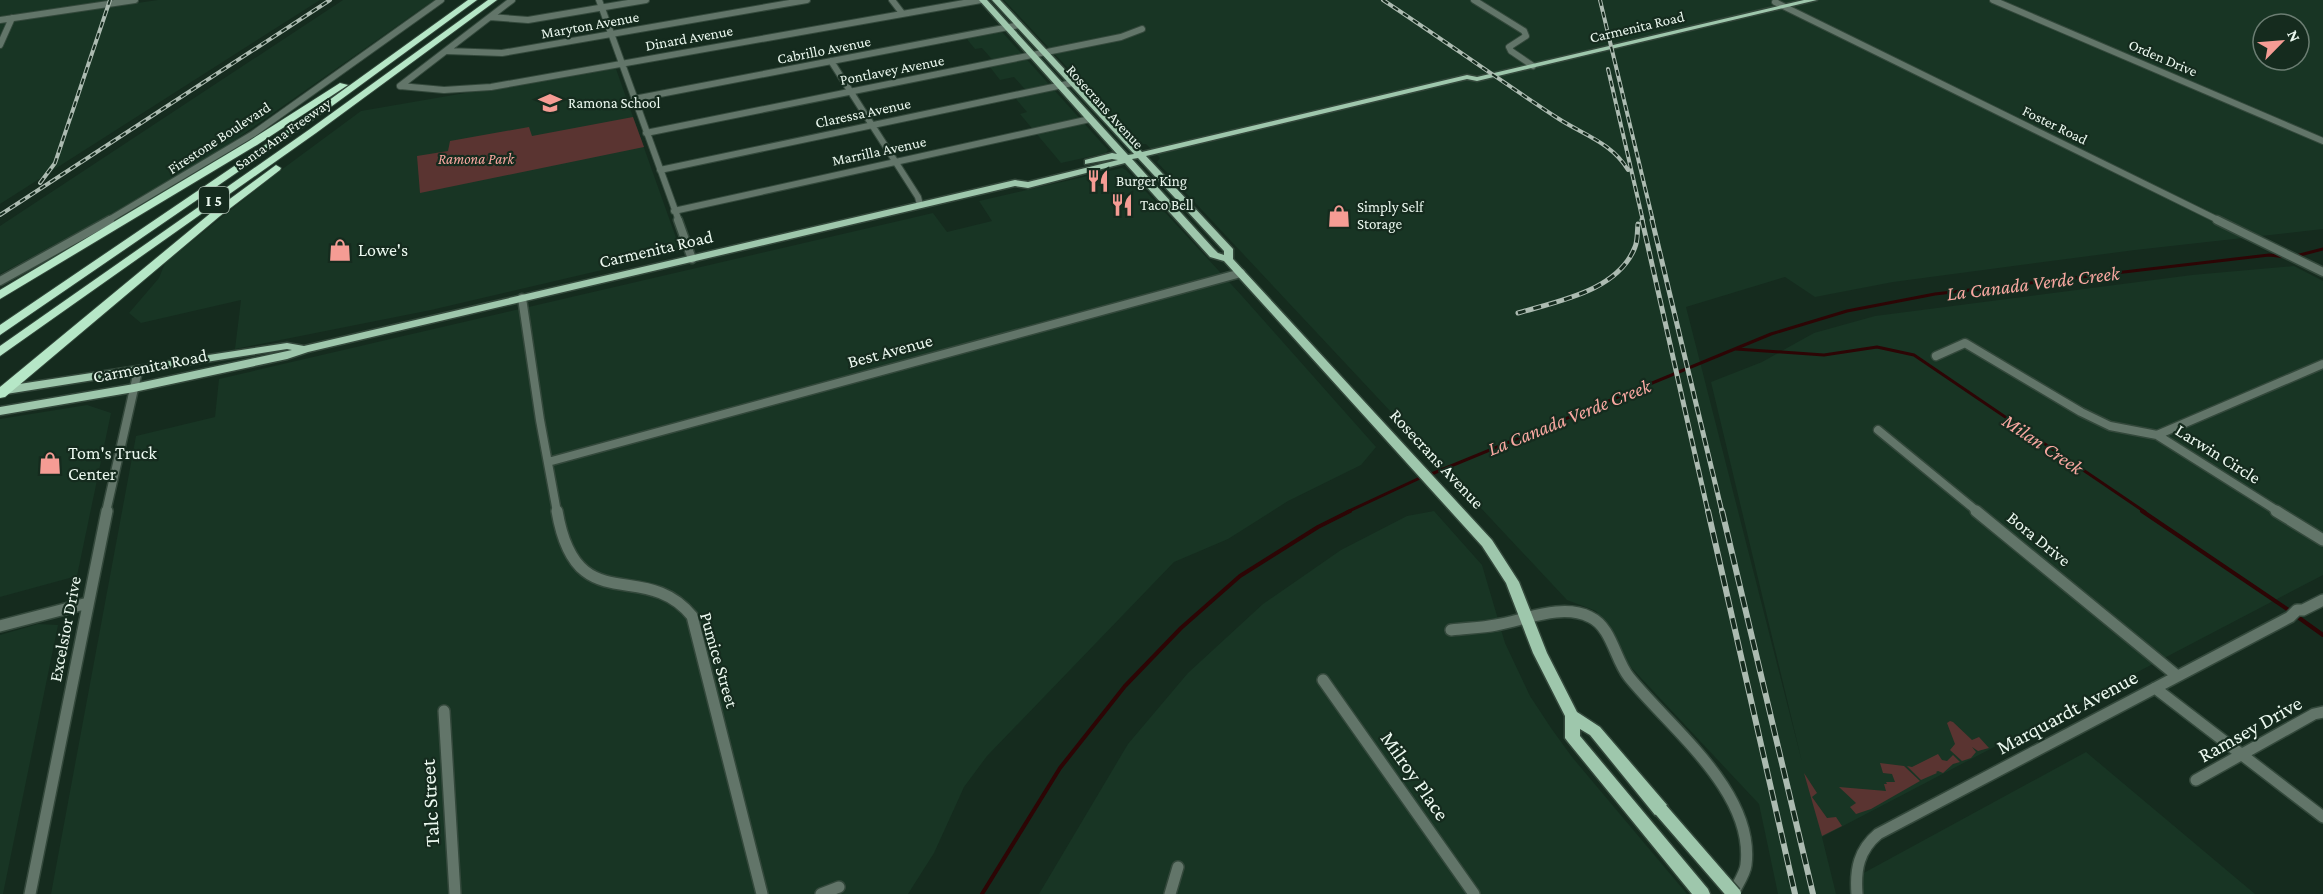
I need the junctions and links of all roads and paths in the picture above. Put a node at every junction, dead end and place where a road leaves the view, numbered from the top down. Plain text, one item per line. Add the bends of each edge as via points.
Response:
1 (135, 0) edge
2 (441, 0) edge
3 (461, 0) edge
4 (473, 0) edge
5 (485, 0) edge
6 (493, 0) edge
7 (512, 0) edge
8 (646, 0) edge
9 (807, 0) edge
10 (892, 0) edge
11 (982, 0) edge
12 (996, 0) edge
13 (1474, 0) edge
14 (1813, 0) edge
15 (1993, 0) edge
16 (1784, 3) edge
17 (600, 4) edge
18 (902, 13) junction
19 (490, 17) junction
20 (12, 18) junction
21 (0, 20) edge
22 (1019, 25) junction
23 (1007, 27) junction
24 (1142, 29) dead end
25 (610, 33) junction
26 (0, 45) edge
27 (428, 48) junction
28 (447, 51) junction
29 (1045, 53) junction
30 (1033, 55) junction
31 (1524, 60) junction
32 (831, 61) junction
33 (621, 63) junction
34 (1533, 66) junction
35 (1467, 77) junction
36 (356, 78) junction
37 (1072, 83) junction
38 (1060, 85) junction
39 (851, 92) junction
40 (634, 99) junction
41 (1090, 118) junction
42 (872, 125) junction
43 (646, 133) junction
44 (2323, 141) edge
45 (1139, 155) junction
46 (1126, 158) junction
47 (896, 162) junction
48 (660, 170) junction
49 (920, 205) junction
50 (674, 211) junction
51 (1217, 238) junction
52 (1202, 242) junction
53 (692, 259) junction
54 (1228, 259) junction
55 (2323, 272) edge
56 (1241, 273) junction
57 (0, 281) edge
58 (0, 295) edge
59 (522, 298) junction
60 (0, 322) edge
61 (0, 332) edge
62 (0, 343) edge
63 (305, 349) junction
64 (0, 352) edge
65 (1936, 356) dead end
66 (2323, 364) edge
67 (138, 371) junction
68 (134, 388) junction
69 (1, 392) edge
70 (0, 411) edge
71 (1878, 430) dead end
72 (2157, 435) junction
73 (548, 462) junction
74 (2323, 540) edge
75 (2323, 600) edge
76 (88, 603) junction
77 (1526, 618) junction
78 (0, 626) edge
79 (1451, 630) dead end
80 (2176, 675) junction
81 (1323, 680) dead end
82 (2155, 688) junction
83 (444, 711) dead end
84 (2323, 712) edge
85 (1572, 716) junction
86 (2243, 755) junction
87 (2196, 780) dead end
88 (2323, 817) edge
89 (1179, 867) dead end
90 (839, 887) dead end
91 (1856, 888) edge
92 (30, 894) edge
93 (455, 894) edge
94 (762, 894) edge
95 (821, 894) edge
96 (1170, 894) edge
97 (1474, 894) edge
98 (1702, 894) edge
99 (1733, 894) edge

1 - 20 street
2 - 57 street, Firestone Boulevard via 226,151
3 - 36 highway, Santa Ana Freeway / I 5
4 - 61 highway via 312,117
5 - 62 highway
6 - 27 highway, Santa Ana Freeway / I 5
7 - 19 street
8 - 17 street
9 - 25 street, Maryton Avenue
10 - 18 street
11 - 18 street, Dinard Avenue
11 - 23 main road, Rosecrans Avenue
12 - 22 main road, Rosecrans Avenue
13 - 31 street via 1524,31 1526,36 1509,47
14 - 16 main road, Carmenita Road
15 - 44 street, Orden Drive
16 - 31 main road, Carmenita Road
16 - 34 main road, Carmenita Road
16 - 55 street, Foster Road
17 - 19 street via 528,20
17 - 25 street
18 - 33 street, Dinard Avenue
19 - 28 street
20 - 21 street
20 - 26 street
22 - 23 street, Cabrillo Avenue
22 - 29 main road, Rosecrans Avenue
23 - 30 main road, Rosecrans Avenue
23 - 32 street, Cabrillo Avenue
24 - 29 street, Pontlavey Avenue
25 - 28 street, Maryton Avenue via 502,53
25 - 33 street
27 - 64 highway, Santa Ana Freeway / I 5
27 - 69 highway via 378,92 216,214
28 - 33 street, Dinard Avenue via 399,86 467,90
29 - 30 street, Pontlavey Avenue
29 - 37 main road, Rosecrans Avenue
30 - 38 main road, Rosecrans Avenue
30 - 39 street, Pontlavey Avenue
31 - 34 street
31 - 35 main road, Carmenita Road via 1469,73
32 - 39 street
32 - 40 street, Cabrillo Avenue
33 - 40 street
34 - 35 main road, Carmenita Road via 1478,79
35 - 45 main road, Carmenita Road
36 - 58 highway
36 - 60 highway, Santa Ana Freeway / I 5
37 - 38 street, Claressa Avenue
37 - 45 main road, Rosecrans Avenue
38 - 41 main road, Rosecrans Avenue
38 - 42 street, Claressa Avenue
39 - 42 street
39 - 43 street, Pontlavey Avenue
40 - 43 street
41 - 46 main road, Rosecrans Avenue
41 - 47 street, Marrilla Avenue
42 - 47 street
42 - 48 street, Claressa Avenue
43 - 48 street
45 - 46 main road, Carmenita Road
45 - 51 main road, Rosecrans Avenue
46 - 49 main road, Carmenita Road via 1028,185 1016,183
46 - 52 main road, Rosecrans Avenue
47 - 49 street
47 - 50 street, Marrilla Avenue
48 - 50 street
49 - 53 main road, Carmenita Road
50 - 53 street
51 - 52 main road
51 - 54 main road, Rosecrans Avenue via 1229,251
52 - 54 main road, Rosecrans Avenue via 1214,255
53 - 59 main road, Carmenita Road
54 - 56 main road, Rosecrans Avenue
56 - 73 street, Best Avenue
56 - 77 main road, Rosecrans Avenue via 1497,556
59 - 63 main road, Carmenita Road
59 - 73 street, Pumice Street
63 - 67 main road, Carmenita Road via 287,346
63 - 68 main road, Carmenita Road
65 - 72 street via 1965,343 2110,426
66 - 72 street, Larwin Circle
67 - 68 street, Excelsior Drive
67 - 69 main road, Carmenita Road
68 - 70 main road, Carmenita Road
68 - 76 street, Excelsior Drive
71 - 80 street, Bora Drive
72 - 74 street, Larwin Circle
73 - 94 street, Pumice Street via 566,547 577,564 611,585 655,589 676,597 692,616
75 - 80 street, Marquardt Avenue
76 - 78 street
76 - 92 street, Excelsior Drive
77 - 79 street
77 - 85 main road, Rosecrans Avenue
77 - 99 street via 1574,614 1596,620 1628,676 1709,766 1734,806 1746,844 1743,876
80 - 82 street, Marquardt Avenue
81 - 97 street, Milroy Place
82 - 86 street
82 - 91 street, Marquardt Avenue via 1878,834 1860,855
83 - 93 street, Talc Street
84 - 86 street, Ramsey Drive
85 - 98 main road, Rosecrans Avenue via 1574,738
85 - 99 main road, Rosecrans Avenue, bridge via 1595,731
86 - 87 street, Ramsey Drive
86 - 88 street
89 - 96 street
90 - 95 street

